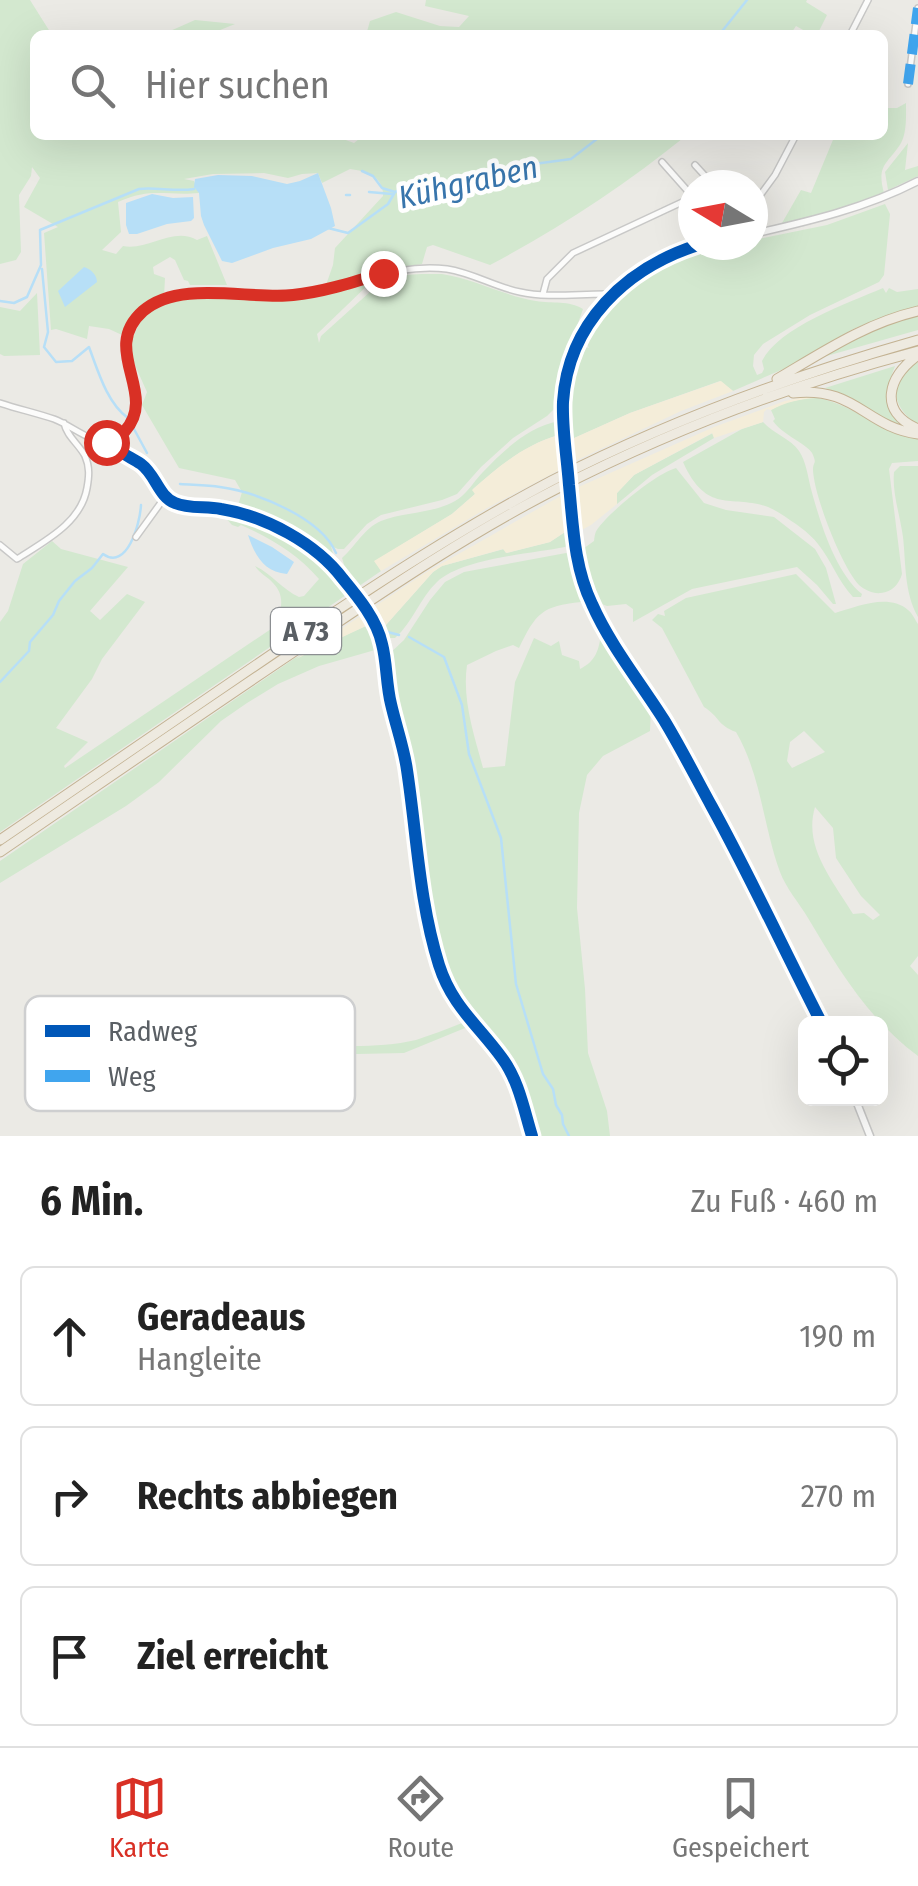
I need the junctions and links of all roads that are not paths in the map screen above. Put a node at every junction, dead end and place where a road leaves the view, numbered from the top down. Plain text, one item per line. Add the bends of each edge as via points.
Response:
1 (868, 0) edge
2 (918, 8) edge
3 (853, 30) edge
4 (908, 84) dead end
5 (793, 140) edge
6 (662, 162) dead end
7 (696, 165) dead end
8 (700, 170) edge
9 (678, 180) edge
10 (918, 181) edge
11 (768, 185) edge
12 (678, 204) edge
13 (768, 231) edge
14 (678, 252) edge
15 (544, 294) junction
16 (609, 296) junction
17 (918, 310) edge
18 (918, 340) edge
19 (918, 353) edge
20 (762, 393) junction
21 (0, 403) edge
22 (64, 423) junction
23 (918, 431) edge
24 (112, 441) junction
25 (165, 497) junction
26 (136, 537) dead end
27 (0, 545) edge
28 (344, 579) tunnel mouth
29 (373, 621) dead end
30 (0, 840) edge
31 (0, 852) edge
32 (818, 1016) edge
33 (859, 1106) edge
34 (532, 1136) edge
35 (870, 1136) edge

1 - 3 street
2 - 4 street
5 - 11 street
6 - 9 street
7 - 8 street
10 - 13 street via 877,200
12 - 15 street via 573,253 547,278
14 - 16 street
15 - 16 street
15 - 24 street via 446,269 383,273 292,295 168,298 132,325 125,352 138,405
16 - 32 street, bridge via 586,326 564,402 581,575 590,602 691,769
17 - 20 highway via 862,330
18 - 20 highway, A 73
19 - 20 highway, A 73
19 - 23 highway via 894,378 891,396 899,416
20 - 23 highway via 832,394 890,427
20 - 30 highway, A 73 via 626,445 456,534
20 - 31 highway, A 73 via 557,488 462,542
21 - 22 street
22 - 24 street
22 - 27 street via 88,470 79,512 17,560
24 - 25 street via 147,469
25 - 26 street
25 - 28 street via 229,510 280,530 308,544
29 - 34 street via 382,639 438,963 454,1001 509,1069
33 - 35 street

